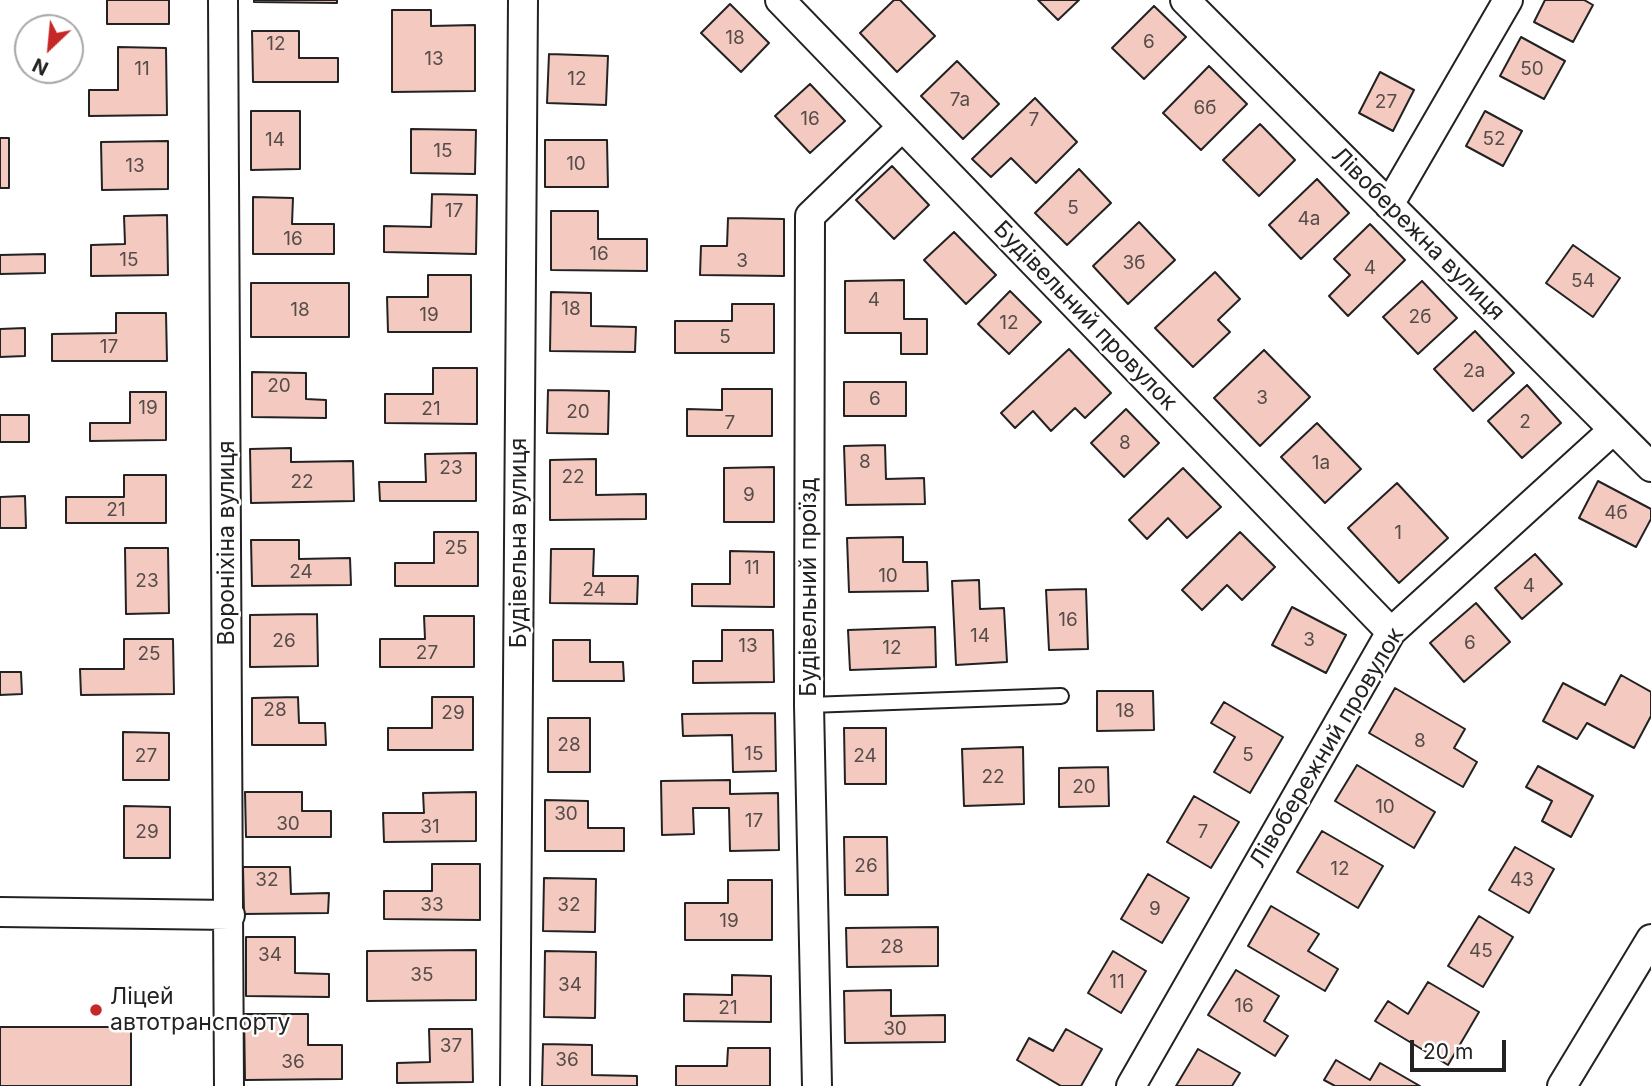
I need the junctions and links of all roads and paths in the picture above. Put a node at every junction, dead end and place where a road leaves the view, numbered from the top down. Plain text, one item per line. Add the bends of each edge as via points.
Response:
1 (223, 0) edge
2 (523, 0) edge
3 (780, 0) edge
4 (1185, 0) edge
5 (1508, 0) edge
6 (902, 127) junction
7 (1389, 205) junction
8 (1613, 430) junction
9 (1651, 467) edge
10 (1391, 632) junction
11 (1061, 696) dead end
12 (809, 705) junction
13 (0, 912) edge
14 (230, 915) junction
15 (1651, 939) edge
16 (229, 1086) edge
17 (515, 1086) edge
18 (817, 1086) edge
19 (1131, 1086) edge
20 (1562, 1086) edge

1 - 14 street, Вороніхіна вулиця
2 - 17 street, Будівельна вулиця
3 - 6 street, Будівельний провулок
4 - 7 street, Лівобережна вулиця
5 - 7 street
6 - 10 street, Будівельний провулок
6 - 12 street, Будівельний проїзд via 810,216
7 - 8 street, Лівобережна вулиця
8 - 9 street, Лівобережна вулиця
8 - 10 street, Лівобережний провулок
10 - 19 street, Лівобережний провулок
11 - 12 lane
12 - 18 street, Будівельний проїзд
13 - 14 street
14 - 16 street, Вороніхіна вулиця
15 - 20 street

